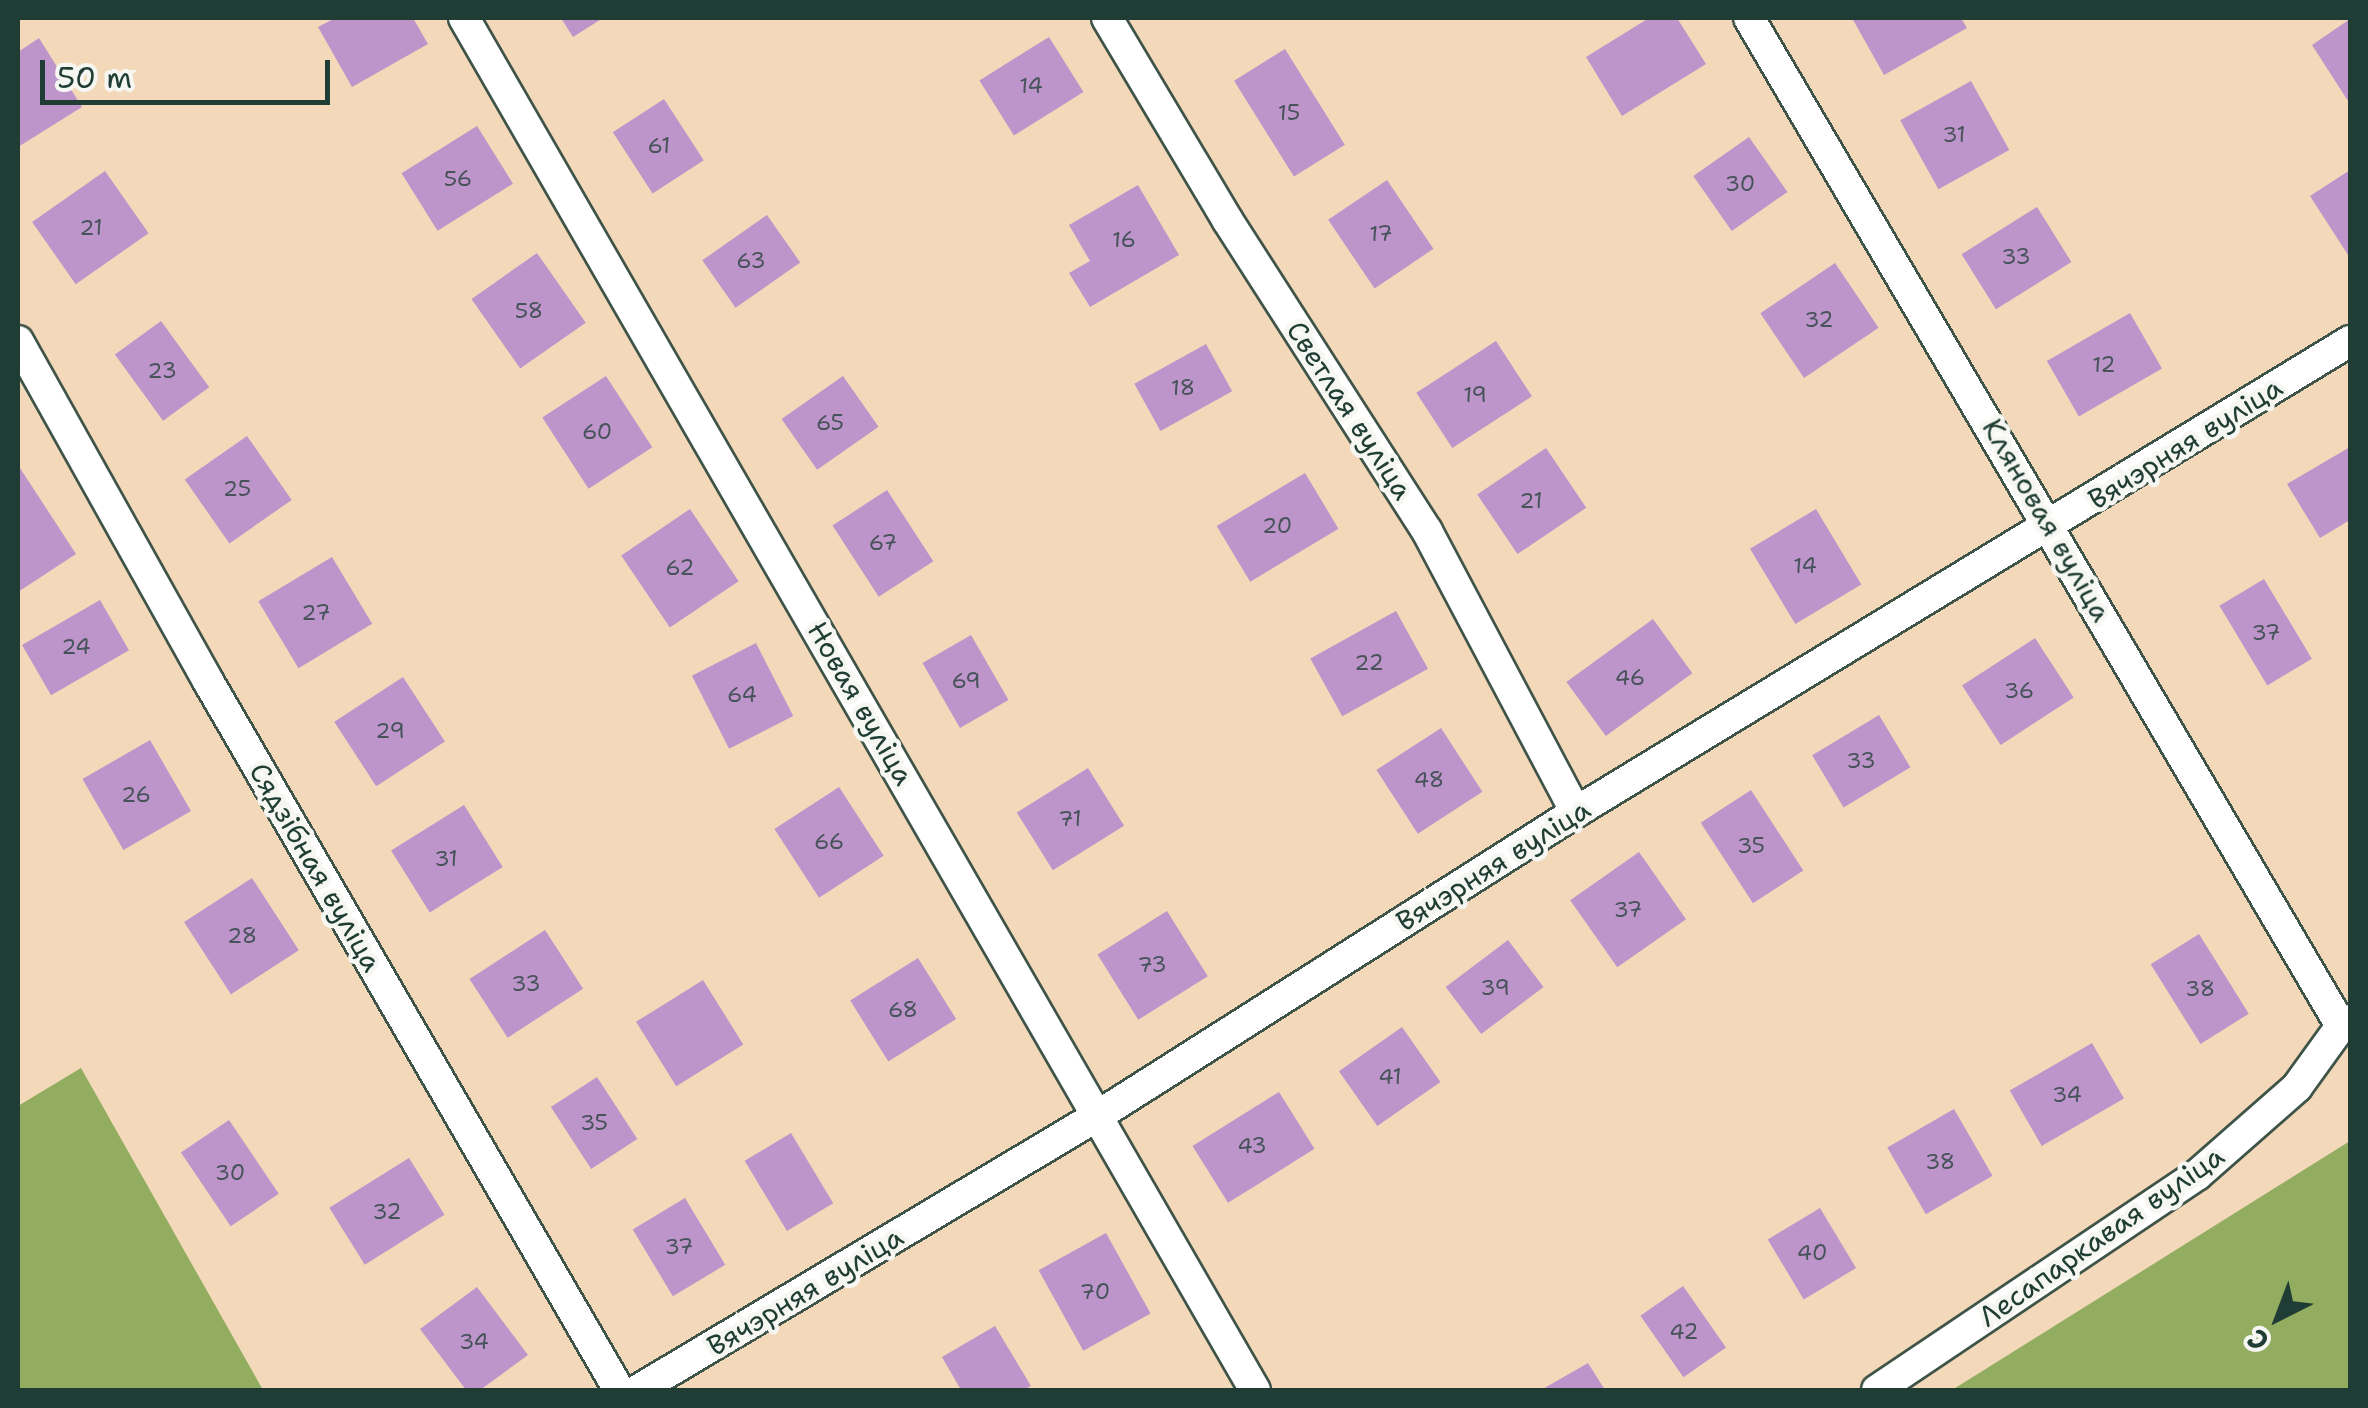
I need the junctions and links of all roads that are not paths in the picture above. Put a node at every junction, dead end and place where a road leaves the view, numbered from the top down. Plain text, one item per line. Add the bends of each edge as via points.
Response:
1 (464, 18) edge
2 (1107, 18) edge
3 (1749, 18) edge
4 (18, 341) edge
5 (2350, 341) edge
6 (2050, 526) junction
7 (1576, 812) junction
8 (2346, 1023) edge
9 (1099, 1114) junction
10 (619, 1390) edge
11 (638, 1390) edge
12 (1255, 1390) edge
13 (1877, 1390) edge

1 - 9 street, Новая вуліца
2 - 7 street, Светлая вуліца via 1427,531
3 - 6 street, Кляновая вуліца
4 - 10 street, Сядзібная вуліца
5 - 6 street, Вячэрняя вуліца
6 - 7 street, Вячэрняя вуліца
6 - 8 street, Кляновая вуліца
7 - 9 street, Вячэрняя вуліца
8 - 13 street, Лесапаркавая вуліца via 2297,1087 2197,1175
9 - 11 street, Вячэрняя вуліца
9 - 12 street, Новая вуліца

